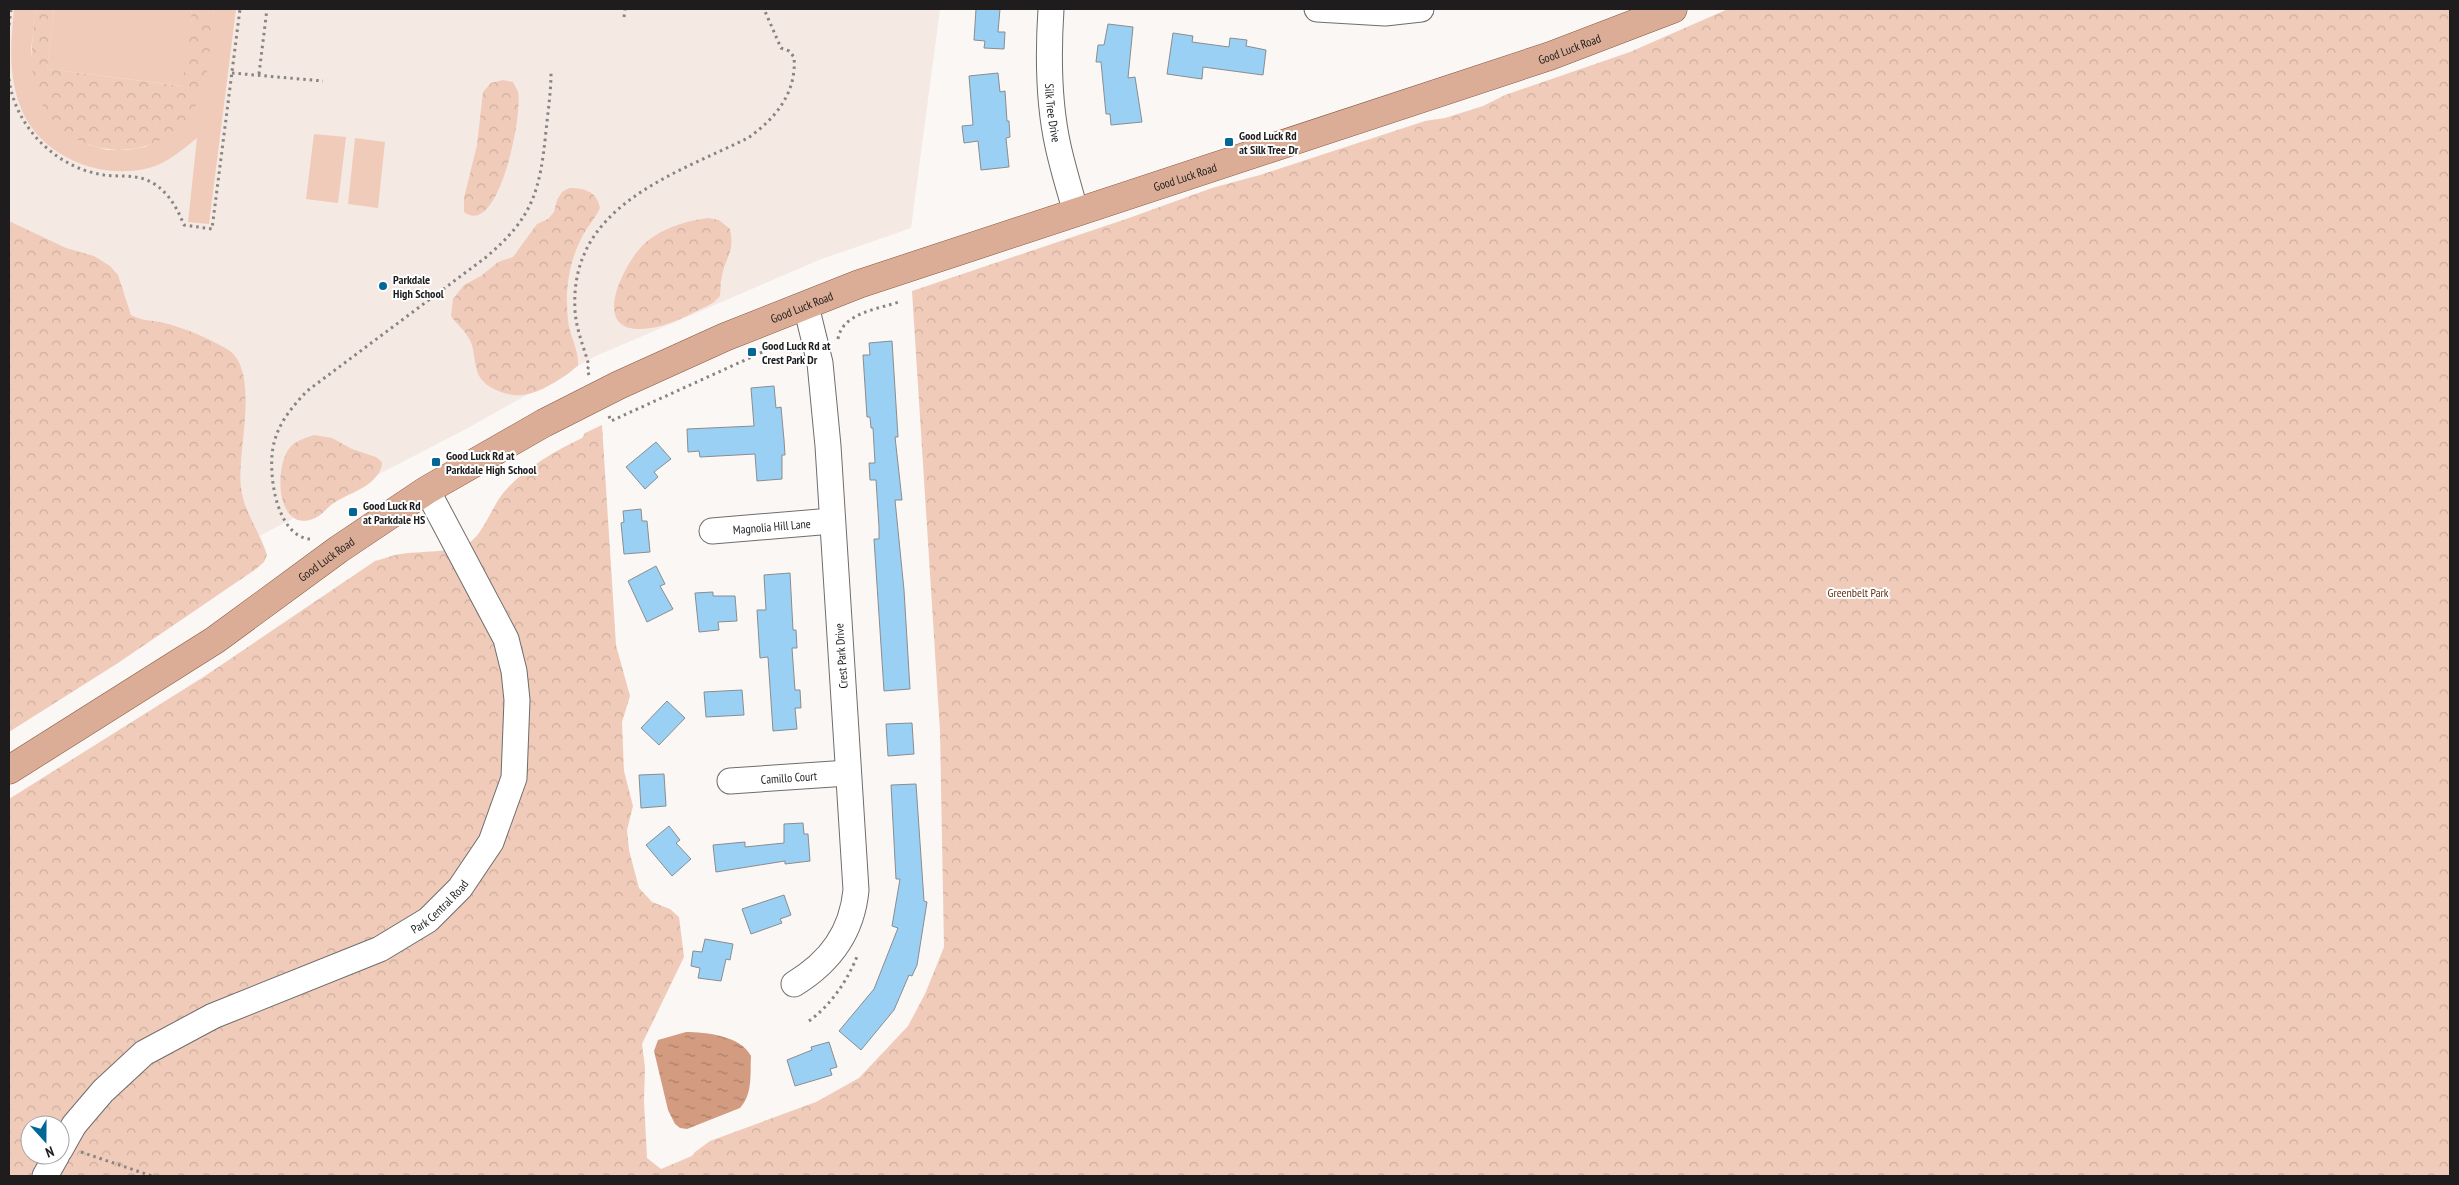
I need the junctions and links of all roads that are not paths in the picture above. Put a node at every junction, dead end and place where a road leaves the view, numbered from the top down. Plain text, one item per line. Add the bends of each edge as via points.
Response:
1 (1051, 9) edge
2 (1317, 9) edge
3 (1421, 9) edge
4 (1673, 9) edge
5 (1076, 213) junction
6 (806, 306) junction
7 (427, 490) junction
8 (832, 521) junction
9 (712, 531) dead end
10 (9, 770) edge
11 (848, 773) junction
12 (730, 782) dead end
13 (794, 984) dead end
14 (70, 1133) edge
15 (51, 1165) edge
16 (45, 1176) edge

1 - 5 street, Silk Tree Drive via 1048,74 1051,108
2 - 3 street via 1385,13
4 - 5 main road, Good Luck Road via 1550,56
5 - 6 main road, Good Luck Road via 859,284
6 - 7 main road, Good Luck Road via 725,337 619,386 536,428
6 - 8 street, Crest Park Drive via 820,363
7 - 10 main road, Good Luck Road via 339,549 215,640
7 - 14 street, Park Central Road via 506,639 514,671 518,700 514,778 491,842 460,888 428,920 380,949 213,1016 144,1053 102,1091
8 - 9 street, Magnolia Hill Lane
8 - 11 street, Crest Park Drive
11 - 12 street, Camillo Court
11 - 13 street, Crest Park Drive via 856,890 854,906 845,934 835,949 822,964
15 - 16 street, Park Central Road

